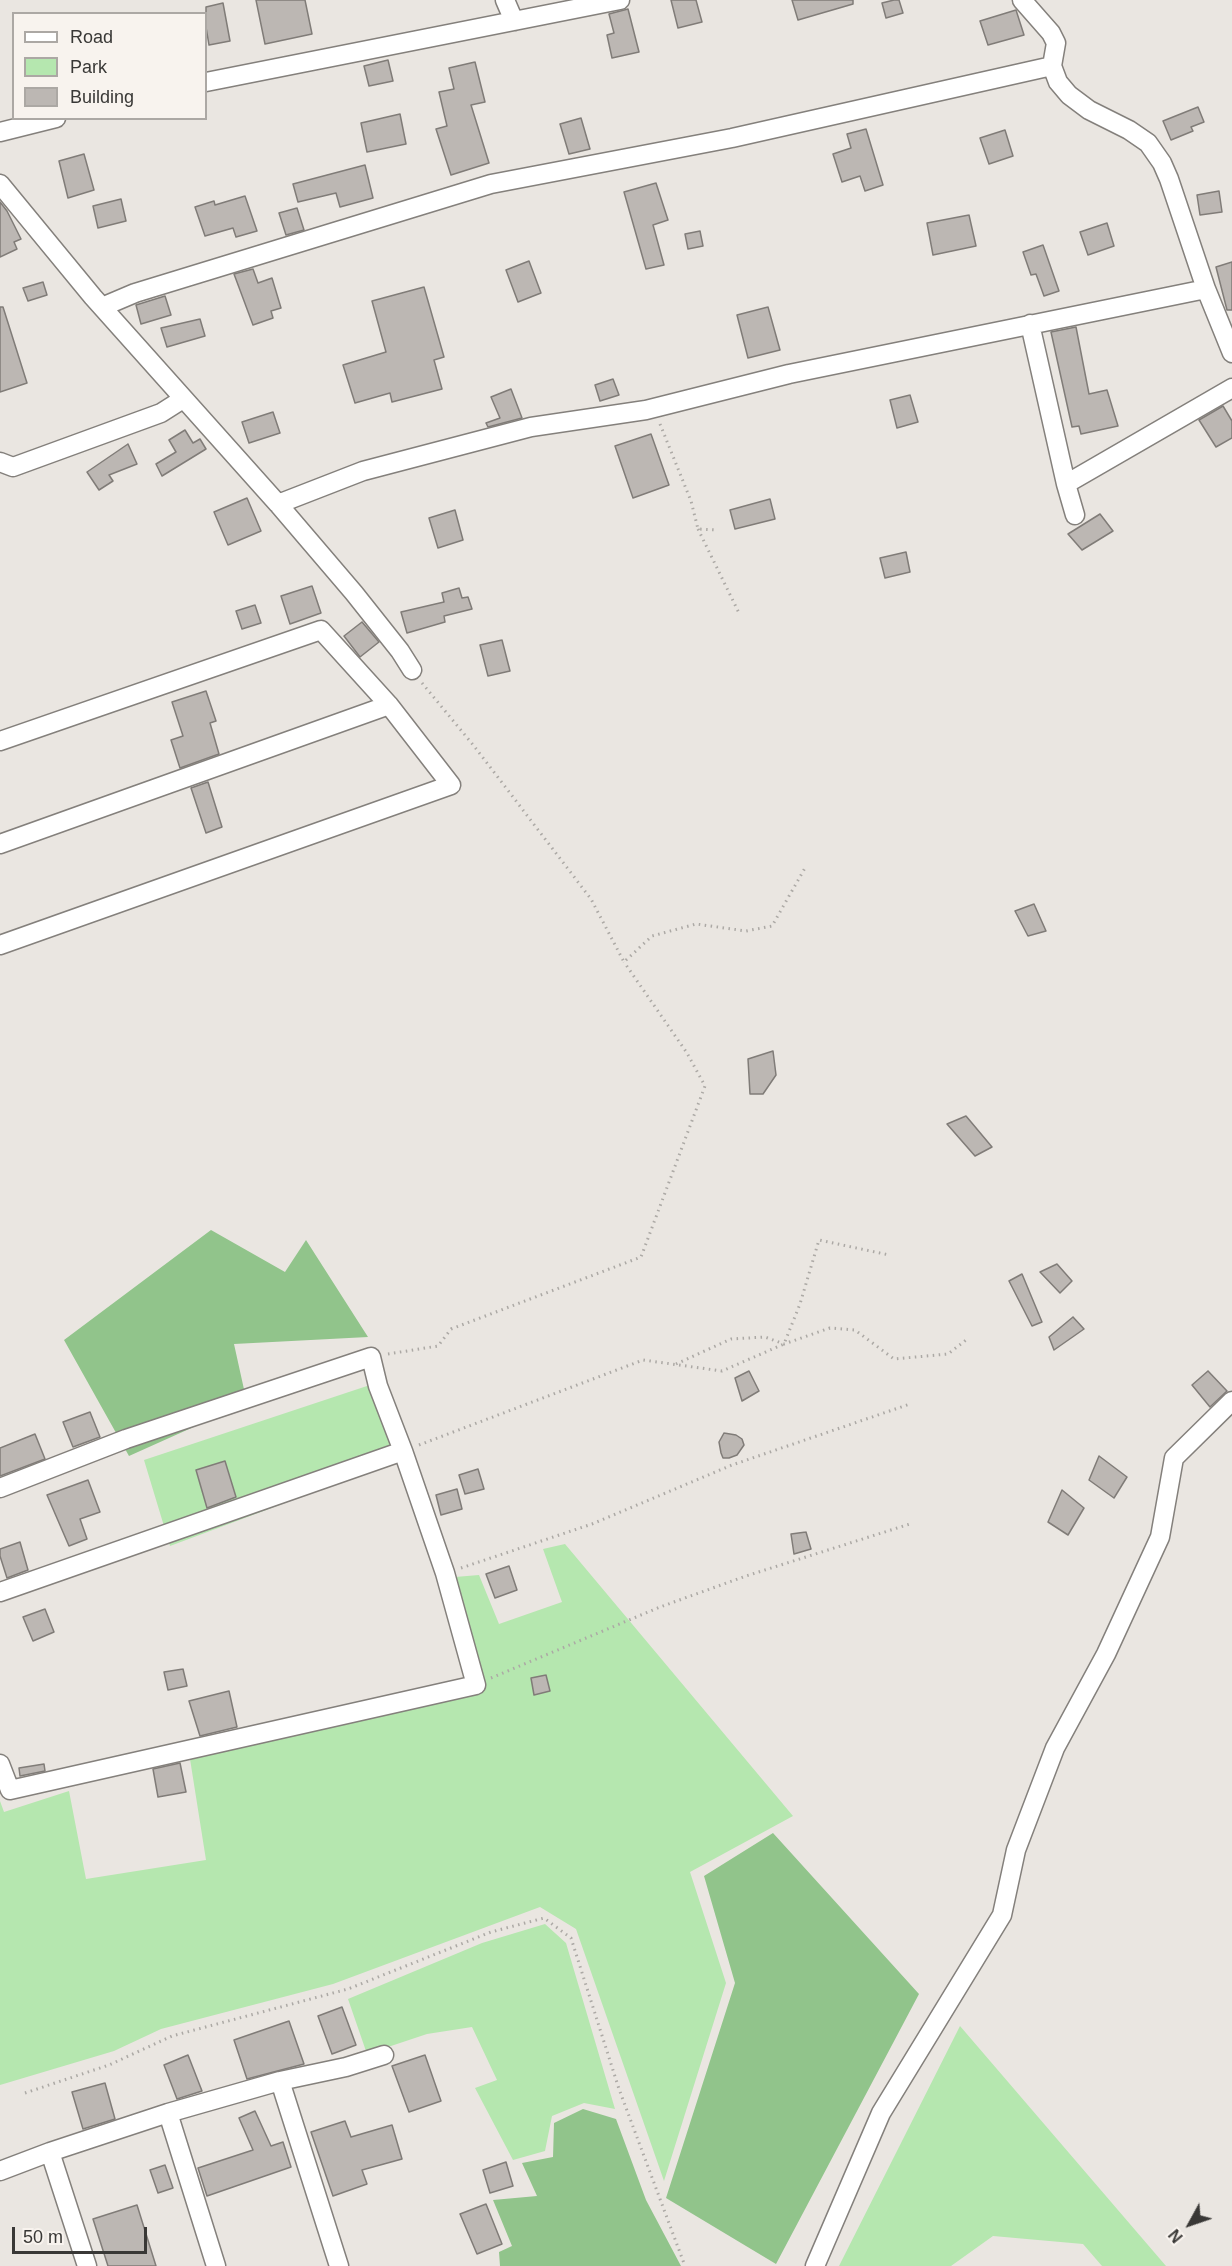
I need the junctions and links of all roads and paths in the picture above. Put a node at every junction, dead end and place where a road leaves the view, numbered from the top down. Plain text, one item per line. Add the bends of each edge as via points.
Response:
1 (505, 0) edge
2 (620, 0) edge
3 (1022, 0) edge
4 (514, 21) junction
5 (1052, 66) junction
6 (207, 82) edge
7 (48, 120) edge
8 (0, 132) edge
9 (0, 184) edge
10 (1206, 289) junction
11 (102, 307) junction
12 (1030, 324) junction
13 (1232, 353) edge
14 (1232, 388) edge
15 (183, 399) junction
16 (646, 410) junction
17 (0, 462) edge
18 (1066, 484) junction
19 (278, 504) junction
20 (1075, 515) dead end
21 (698, 530) junction
22 (716, 530) dead end
23 (739, 613) dead end
24 (412, 670) joint
25 (389, 705) junction
26 (0, 741) edge
27 (0, 844) edge
28 (805, 867) dead end
29 (0, 945) edge
30 (624, 962) junction
31 (889, 1255) dead end
32 (966, 1340) dead end
33 (784, 1344) junction
34 (371, 1357) junction
35 (674, 1365) junction
36 (1232, 1401) edge
37 (910, 1404) dead end
38 (403, 1451) junction
39 (0, 1488) edge
40 (913, 1523) dead end
41 (445, 1573) junction
42 (0, 1592) edge
43 (476, 1685) junction
44 (0, 1764) edge
45 (384, 2055) dead end
46 (280, 2081) junction
47 (25, 2093) dead end
48 (168, 2113) junction
49 (50, 2152) junction
50 (0, 2171) edge
51 (87, 2266) edge
52 (216, 2266) edge
53 (339, 2266) edge
54 (685, 2266) edge
55 (814, 2266) edge

1 - 4 street
2 - 4 street
3 - 5 street via 1056,43
4 - 6 street
5 - 10 street via 1069,95 1148,143 1162,163
5 - 11 street via 732,138 491,184 135,293
7 - 8 street
9 - 11 street
10 - 12 street
10 - 13 street
11 - 15 street
12 - 16 street
12 - 18 street
14 - 18 street
15 - 17 street via 161,413 13,467
15 - 19 street
16 - 19 street via 531,427 363,471
16 - 21 path via 660,423 691,501
18 - 20 street
19 - 24 street via 354,593
21 - 22 path
21 - 23 path
24 - 30 path via 591,899
25 - 26 street via 321,630
25 - 27 street
25 - 29 street via 451,785
28 - 30 path via 772,926 746,931 696,924 652,936
30 - 34 path via 705,1086 641,1257 451,1329 438,1346
31 - 33 path via 819,1240
32 - 33 path via 948,1354 894,1359 855,1330 830,1328
33 - 35 path via 722,1371
33 - 35 path via 765,1337 731,1339
34 - 38 street
34 - 39 street via 126,1439
35 - 38 path via 643,1360
36 - 55 street via 1174,1458 1160,1537 1106,1654 1055,1748 1016,1850 1002,1915 881,2113
37 - 41 path via 732,1465 592,1524
38 - 41 street
38 - 42 street
40 - 43 path via 660,1607
41 - 43 street
43 - 44 street via 10,1790
45 - 46 street
46 - 48 street
46 - 53 street
47 - 54 path via 109,2065 172,2036 348,1989 491,1932 544,1918 571,1938 619,2089
48 - 49 street
48 - 52 street
49 - 50 street
49 - 51 street

